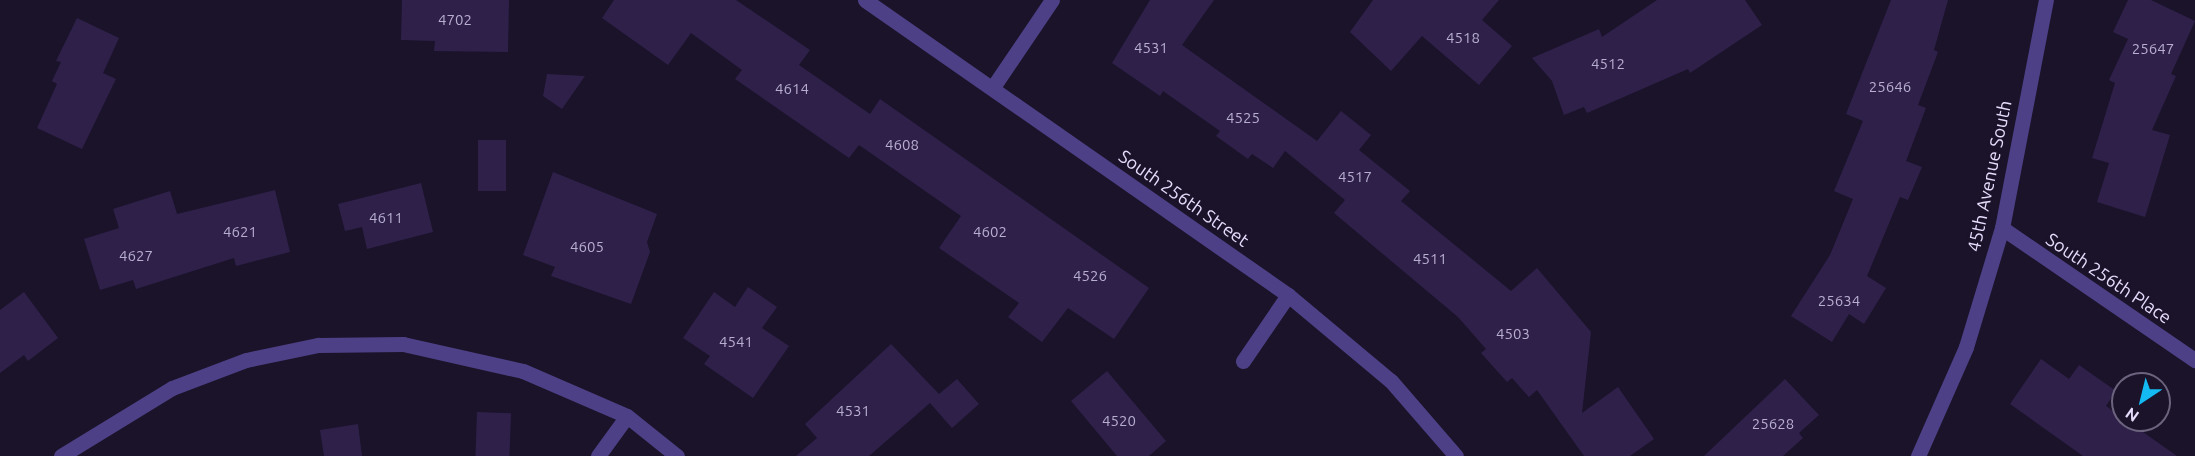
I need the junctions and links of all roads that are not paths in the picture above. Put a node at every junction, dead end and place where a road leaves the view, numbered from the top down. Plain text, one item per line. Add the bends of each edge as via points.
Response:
1 (865, 0) edge
2 (1052, 0) edge
3 (2046, 0) edge
4 (993, 87) junction
5 (2002, 228) junction
6 (1288, 295) junction
7 (2195, 360) edge
8 (1243, 361) dead end
9 (627, 416) junction
10 (61, 456) edge
11 (598, 456) edge
12 (677, 456) edge
13 (1456, 456) edge
14 (1918, 456) edge

1 - 4 street, South 256th Street
2 - 4 street
3 - 5 street, 45th Avenue South
4 - 6 street, South 256th Street
5 - 7 street, South 256th Place
5 - 14 street, 45th Avenue South via 1966,347
6 - 8 street
6 - 13 street, South 256th Street via 1390,381
9 - 10 street via 523,370 403,345 318,345 246,360 172,388
9 - 11 street
9 - 12 street

